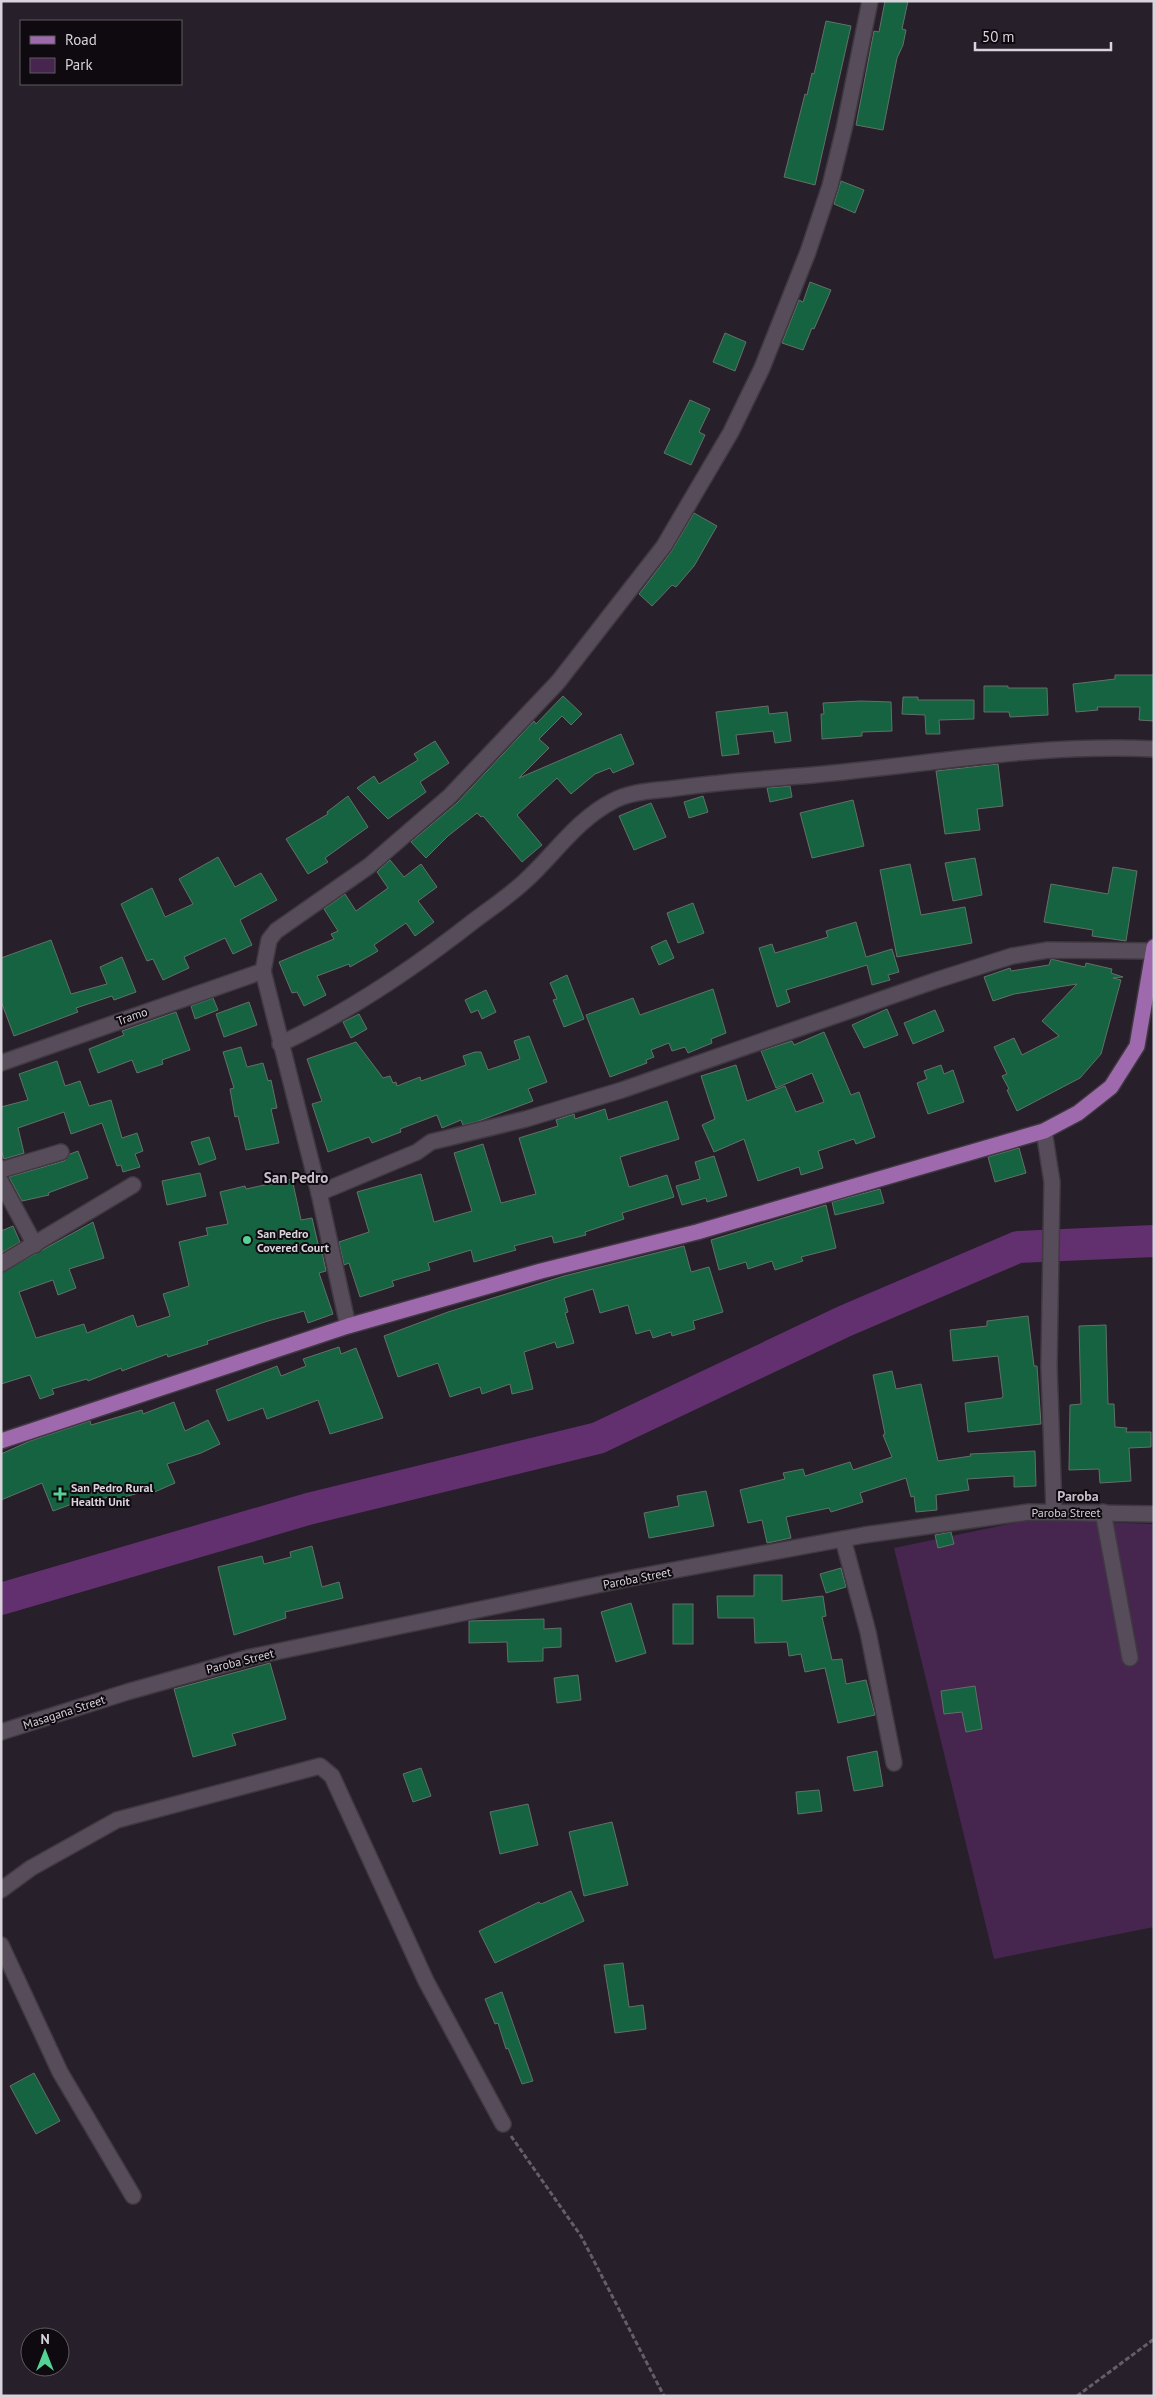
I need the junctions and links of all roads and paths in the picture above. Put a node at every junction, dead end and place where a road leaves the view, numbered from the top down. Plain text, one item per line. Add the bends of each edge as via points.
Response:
1 (870, 1) edge
2 (1154, 749) edge
3 (1153, 949) edge
4 (263, 971) junction
5 (280, 1044) junction
6 (1, 1063) edge
7 (1044, 1131) junction
8 (60, 1152) dead end
9 (1, 1170) edge
10 (1, 1182) edge
11 (133, 1185) dead end
12 (319, 1193) junction
13 (34, 1245) junction
14 (1, 1264) edge
15 (348, 1326) junction
16 (1, 1441) edge
17 (1054, 1511) junction
18 (1104, 1512) junction
19 (1154, 1514) edge
20 (843, 1539) junction
21 (1130, 1658) dead end
22 (127, 1692) joint
23 (1, 1732) edge
24 (894, 1763) dead end
25 (1, 1890) edge
26 (1, 1945) edge
27 (503, 2124) joint
28 (133, 2196) dead end
29 (1154, 2338) edge
30 (664, 2396) edge
31 (1078, 2396) edge

1 - 4 street via 830,186 808,252 758,376 726,440 664,546 558,682 450,796 369,866 276,931 269,940
2 - 5 street via 1102,746 942,760 695,785 613,800 571,832 525,882 454,937 326,1023
3 - 7 main road via 1137,1046 1111,1087 1078,1113
3 - 12 street via 1048,950 1012,956 622,1090 526,1119 431,1142 417,1152
4 - 5 street
4 - 6 street, Tramo
5 - 12 street
7 - 15 main road via 697,1232 541,1271
7 - 17 street via 1052,1182 1049,1367
8 - 9 street
10 - 13 street
11 - 13 street
12 - 15 street
13 - 14 street
15 - 16 main road
17 - 18 street, Paroba Street
17 - 20 street, Paroba Street
18 - 19 street, Paroba Street
18 - 21 street
20 - 22 street, Paroba Street via 626,1579 250,1657
20 - 24 street via 868,1632
22 - 23 street, Masagana Street
25 - 27 street via 31,1868 117,1820 320,1766 332,1776 426,1981
26 - 28 street via 60,2072
27 - 30 path via 581,2236
29 - 31 path

